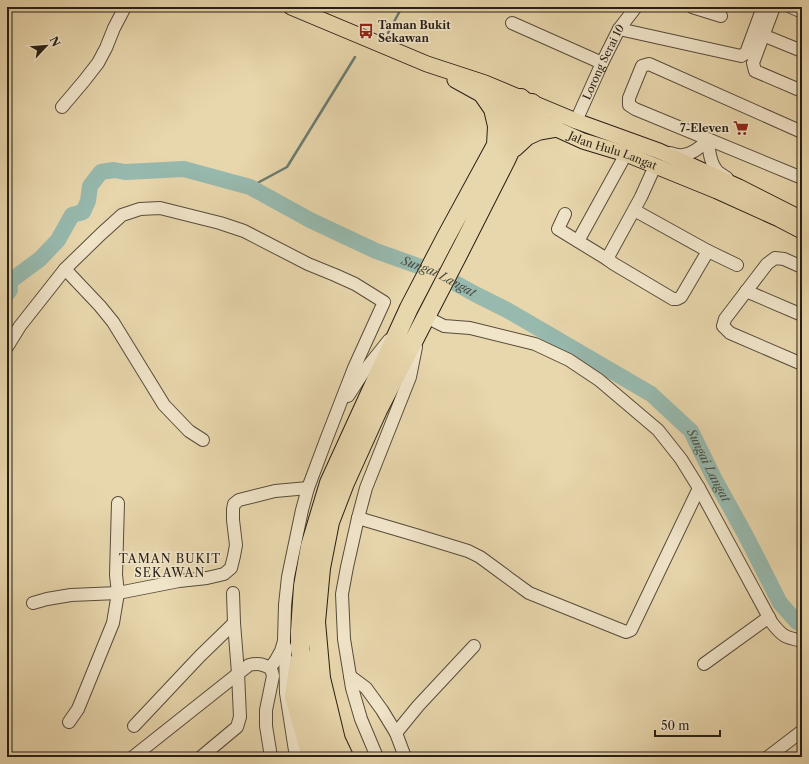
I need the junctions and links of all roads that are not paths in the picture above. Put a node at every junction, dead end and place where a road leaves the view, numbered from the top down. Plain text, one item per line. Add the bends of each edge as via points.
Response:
1 (125, 7) edge
2 (293, 7) edge
3 (636, 7) edge
4 (692, 7) edge
5 (763, 7) edge
6 (774, 7) edge
7 (791, 7) edge
8 (802, 12) edge
9 (721, 16) dead end
10 (512, 23) dead end
11 (619, 29) junction
12 (770, 38) dead end
13 (802, 51) edge
14 (602, 63) junction
15 (427, 64) junction
16 (802, 92) edge
17 (484, 96) junction
18 (62, 106) dead end
19 (524, 106) junction
20 (576, 121) junction
21 (554, 128) junction
22 (802, 132) edge
23 (708, 140) junction
24 (503, 148) junction
25 (659, 151) junction
26 (626, 154) junction
27 (655, 166) junction
28 (802, 178) edge
29 (740, 187) junction
30 (634, 210) junction
31 (564, 214) dead end
32 (802, 219) edge
33 (802, 231) edge
34 (578, 241) junction
35 (708, 251) junction
36 (607, 259) junction
37 (736, 265) dead end
38 (802, 267) edge
39 (65, 269) junction
40 (746, 291) junction
41 (802, 315) edge
42 (425, 319) junction
43 (401, 325) junction
44 (7, 347) edge
45 (802, 364) edge
46 (335, 417) junction
47 (204, 440) dead end
48 (308, 488) junction
49 (699, 488) junction
50 (118, 503) dead end
51 (358, 518) junction
52 (118, 593) junction
53 (233, 593) dead end
54 (33, 603) dead end
55 (285, 605) junction
56 (769, 617) junction
57 (234, 623) junction
58 (802, 641) edge
59 (474, 646) dead end
60 (300, 650) junction
61 (704, 664) dead end
62 (270, 668) junction
63 (238, 674) junction
64 (350, 676) junction
65 (69, 722) dead end
66 (134, 726) dead end
67 (802, 731) edge
68 (396, 734) junction
69 (133, 757) edge
70 (201, 757) edge
71 (271, 757) edge
72 (296, 757) edge
73 (312, 757) edge
74 (329, 757) edge
75 (344, 757) edge
76 (377, 757) edge
77 (405, 757) edge
78 (768, 757) edge

1 - 18 street via 98,63
2 - 15 main road, Jalan Hulu Langat
3 - 11 street, Lorong Serai 10
4 - 9 street
5 - 11 street via 746,53 740,56
6 - 16 street via 753,63 755,71
7 - 8 street
10 - 14 street
11 - 14 street, Lorong Serai 10
12 - 13 street
14 - 20 street, Lorong Serai 10
15 - 17 main road, Jalan Hulu Langat
15 - 19 main road, Jalan Hulu Langat via 486,83
17 - 19 main road, Jalan Hulu Langat
17 - 24 highway via 493,109
19 - 20 main road, Jalan Hulu Langat
19 - 21 main road, Jalan Hulu Langat
19 - 24 highway
20 - 25 main road, Jalan Hulu Langat
21 - 24 highway via 538,131
21 - 26 main road, Jalan Hulu Langat via 583,141
22 - 23 street via 649,64 642,66 629,98 629,105
23 - 25 street via 694,152 682,156
23 - 28 street
23 - 29 street via 717,171
24 - 42 highway via 462,247
24 - 43 highway via 446,237
25 - 29 main road, Jalan Hulu Langat
26 - 27 main road, Jalan Hulu Langat
26 - 34 street
27 - 30 street
27 - 33 main road, Jalan Hulu Langat via 717,191
29 - 32 main road, Jalan Hulu Langat
30 - 35 street
30 - 36 street
31 - 34 street via 558,229
34 - 36 street
35 - 36 street via 677,300
35 - 37 street
38 - 40 street via 775,258 767,264
39 - 44 street via 20,326
39 - 46 street via 122,215 140,209 160,208 244,231 308,264 355,284 384,302
39 - 47 street via 113,322 164,405 189,431
40 - 41 street
40 - 45 street via 725,319 723,326 730,333
42 - 49 street via 444,326 470,328 535,344 569,360 599,380 658,430 681,459
42 - 51 street via 410,377 361,486
42 - 75 highway via 344,483 330,522 320,568 316,622 321,678 336,740
43 - 46 street via 365,370
43 - 60 highway via 329,483 310,546 303,586
46 - 48 street via 320,470
48 - 52 street via 274,491 239,500 234,504 236,545 231,568 224,574
48 - 55 street via 294,546
49 - 51 street via 631,630 626,632 529,592 468,551
49 - 56 street
50 - 52 street
51 - 64 street via 342,594 344,639
52 - 54 street via 71,595 47,598
52 - 65 street via 113,622 78,709
53 - 57 street
55 - 62 street via 284,641
55 - 72 street via 286,693
56 - 58 street via 782,635
56 - 61 street
57 - 63 street
57 - 66 street
59 - 68 street via 418,706
60 - 73 highway via 294,696
60 - 74 highway via 317,725
62 - 63 street via 256,663
62 - 71 street via 273,676 266,710 266,726
63 - 69 street
63 - 70 street via 240,717 237,727
64 - 68 street via 366,688
64 - 76 street via 361,719
67 - 78 street
68 - 77 street

